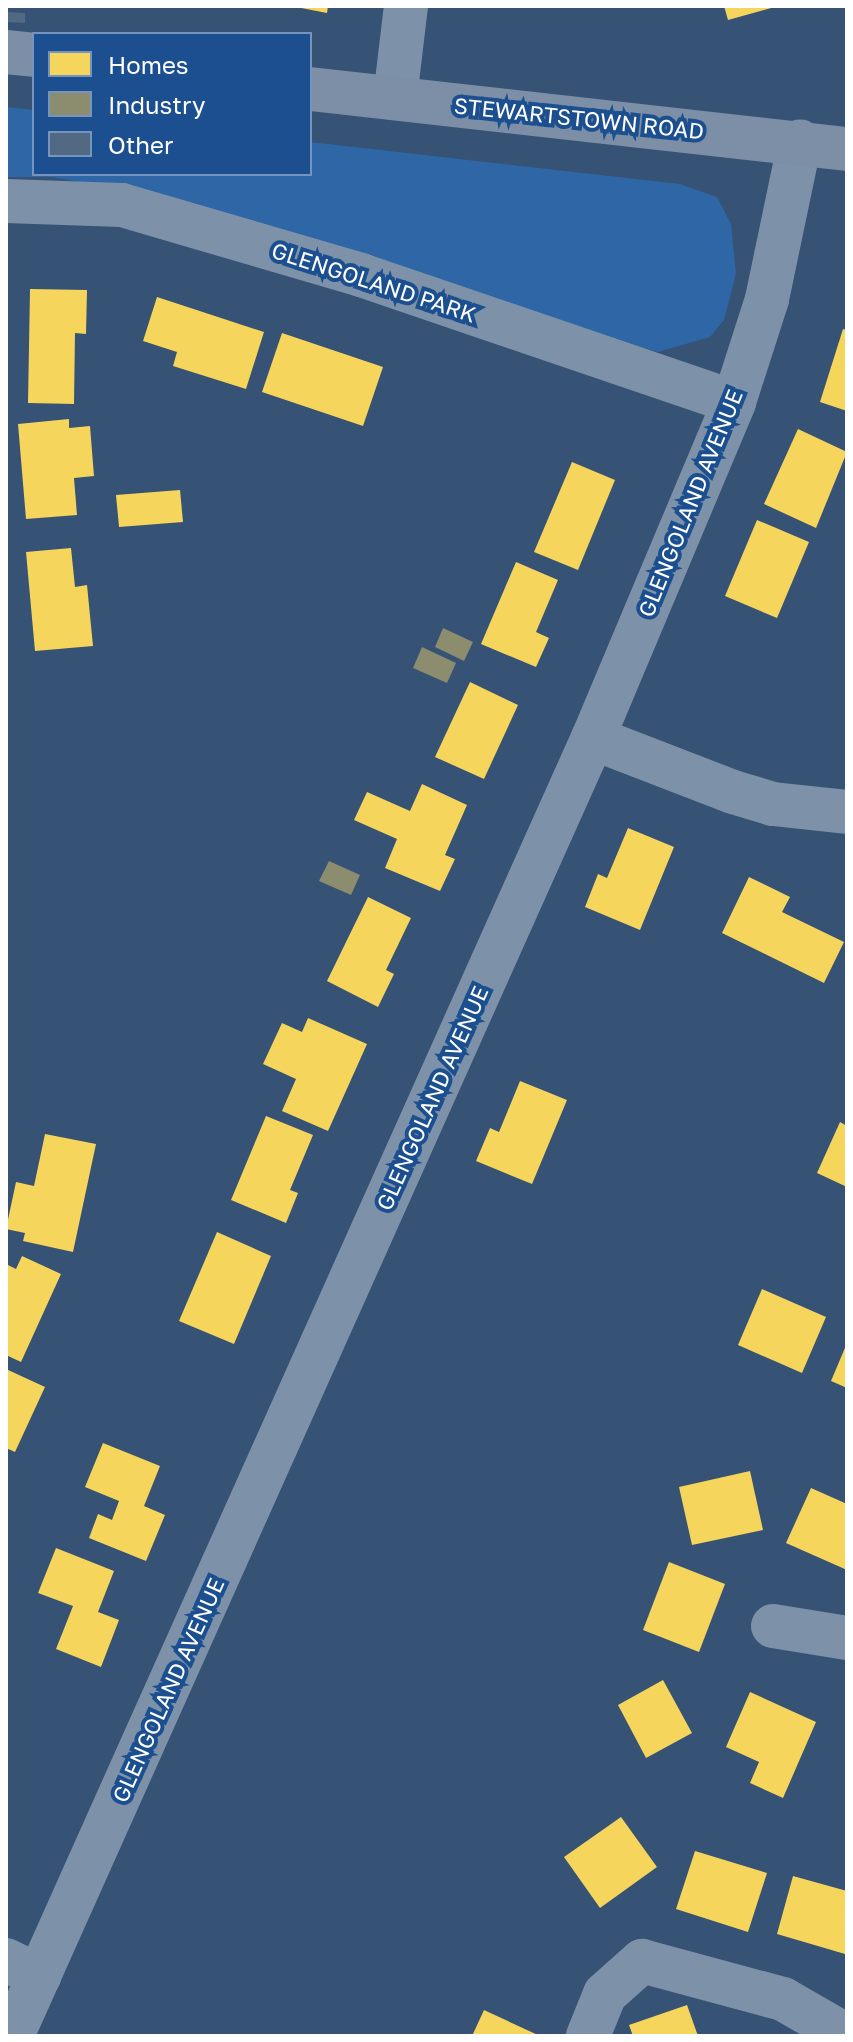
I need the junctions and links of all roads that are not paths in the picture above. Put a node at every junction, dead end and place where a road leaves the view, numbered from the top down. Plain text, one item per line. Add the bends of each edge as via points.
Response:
1 (406, 6) edge
2 (6, 52) edge
3 (32, 55) edge
4 (312, 89) edge
5 (395, 98) junction
6 (800, 141) junction
7 (847, 149) edge
8 (6, 201) edge
9 (734, 402) junction
10 (593, 738) junction
11 (847, 812) edge
12 (773, 1626) dead end
13 (847, 1638) edge
14 (23, 1968) edge
15 (12, 2036) edge
16 (588, 2036) edge
17 (847, 2036) edge

1 - 5 street
2 - 3 main road
4 - 5 main road, STEWARTSTOWN ROAD
5 - 6 main road, STEWARTSTOWN ROAD
6 - 7 main road, STEWARTSTOWN ROAD
6 - 9 street, GLENGOLAND AVENUE via 767,299
8 - 9 street, GLENGOLAND PARK via 122,205 361,275
9 - 10 street, GLENGOLAND AVENUE
10 - 11 street via 746,796
10 - 14 street, GLENGOLAND AVENUE
12 - 13 street
14 - 15 street, GLENGOLAND AVENUE
16 - 17 street via 605,1994 642,1961 783,1999

